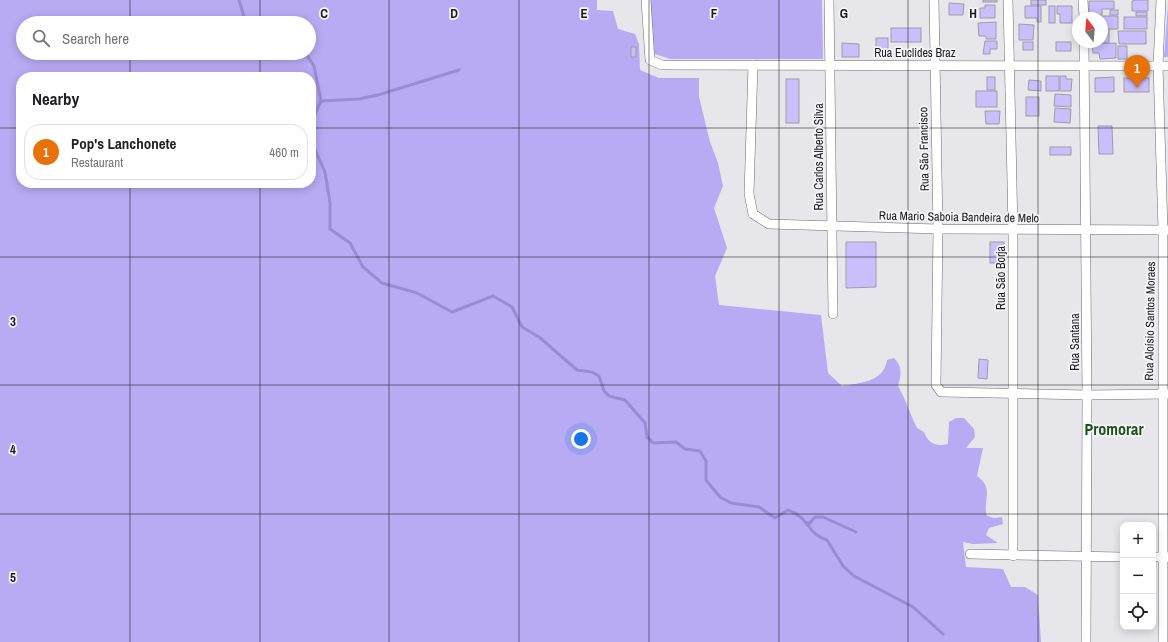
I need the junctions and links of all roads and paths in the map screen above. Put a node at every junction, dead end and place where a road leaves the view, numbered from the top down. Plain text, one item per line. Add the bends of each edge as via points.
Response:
1 (646, 0) edge
2 (829, 0) edge
3 (934, 0) edge
4 (1008, 0) edge
5 (1083, 0) edge
6 (1161, 0) edge
7 (1084, 12) edge
8 (1084, 48) edge
9 (934, 65) junction
10 (1008, 65) junction
11 (1084, 65) junction
12 (753, 66) junction
13 (831, 66) junction
14 (1158, 66) junction
15 (1168, 66) edge
16 (831, 227) junction
17 (938, 229) junction
18 (1013, 230) junction
19 (1086, 230) junction
20 (1166, 230) edge
21 (833, 314) dead end
22 (1014, 394) junction
23 (1165, 394) edge
24 (1088, 395) junction
25 (970, 554) dead end
26 (1013, 556) junction
27 (1086, 557) junction
28 (1120, 557) edge
29 (1166, 557) edge
30 (1086, 642) edge
31 (1163, 642) edge

1 - 12 street, Rua Euclides Braz via 650,60 662,65
2 - 13 street, Rua Carlos Alberto Silva
3 - 9 street, Rua São Francisco
4 - 10 street, Rua São Borja
5 - 7 street
6 - 14 street, Rua Aloísio Santos Moraes
8 - 11 street, Rua Santana
9 - 10 street, Rua Euclides Braz
9 - 13 street, Rua Euclides Braz
9 - 17 street, Rua São Francisco
10 - 11 street, Rua Euclides Braz
10 - 18 street, Rua São Borja
11 - 14 street, Rua Euclides Braz
11 - 19 street, Rua Santana
12 - 13 street, Rua Euclides Braz
12 - 16 street, Rua Mario Saboia Bandeira de Melo via 749,194 753,214 769,224
13 - 16 street, Rua Carlos Alberto Silva
14 - 15 street, Rua Euclides Braz
14 - 20 street, Rua Aloísio Santos Moraes
16 - 17 street, Rua Mario Saboia Bandeira de Melo
16 - 21 street, Rua Carlos Alberto Silva
17 - 18 street, Rua Mario Saboia Bandeira de Melo
17 - 22 street, Rua São Francisco via 936,385 941,392
18 - 19 street, Rua Mario Saboia Bandeira de Melo
18 - 22 street, Rua São Borja
19 - 20 street, Rua Mario Saboia Bandeira de Melo
19 - 24 street, Rua Santana
20 - 23 street, Rua Aloísio Santos Moraes
22 - 24 street
22 - 26 street, Rua São Borja
23 - 24 street
23 - 29 street, Rua Aloísio Santos Moraes
24 - 27 street, Rua Santana
25 - 26 street
26 - 27 street
27 - 28 street
27 - 30 street, Rua Santana
29 - 31 street, Rua Aloísio Santos Moraes

